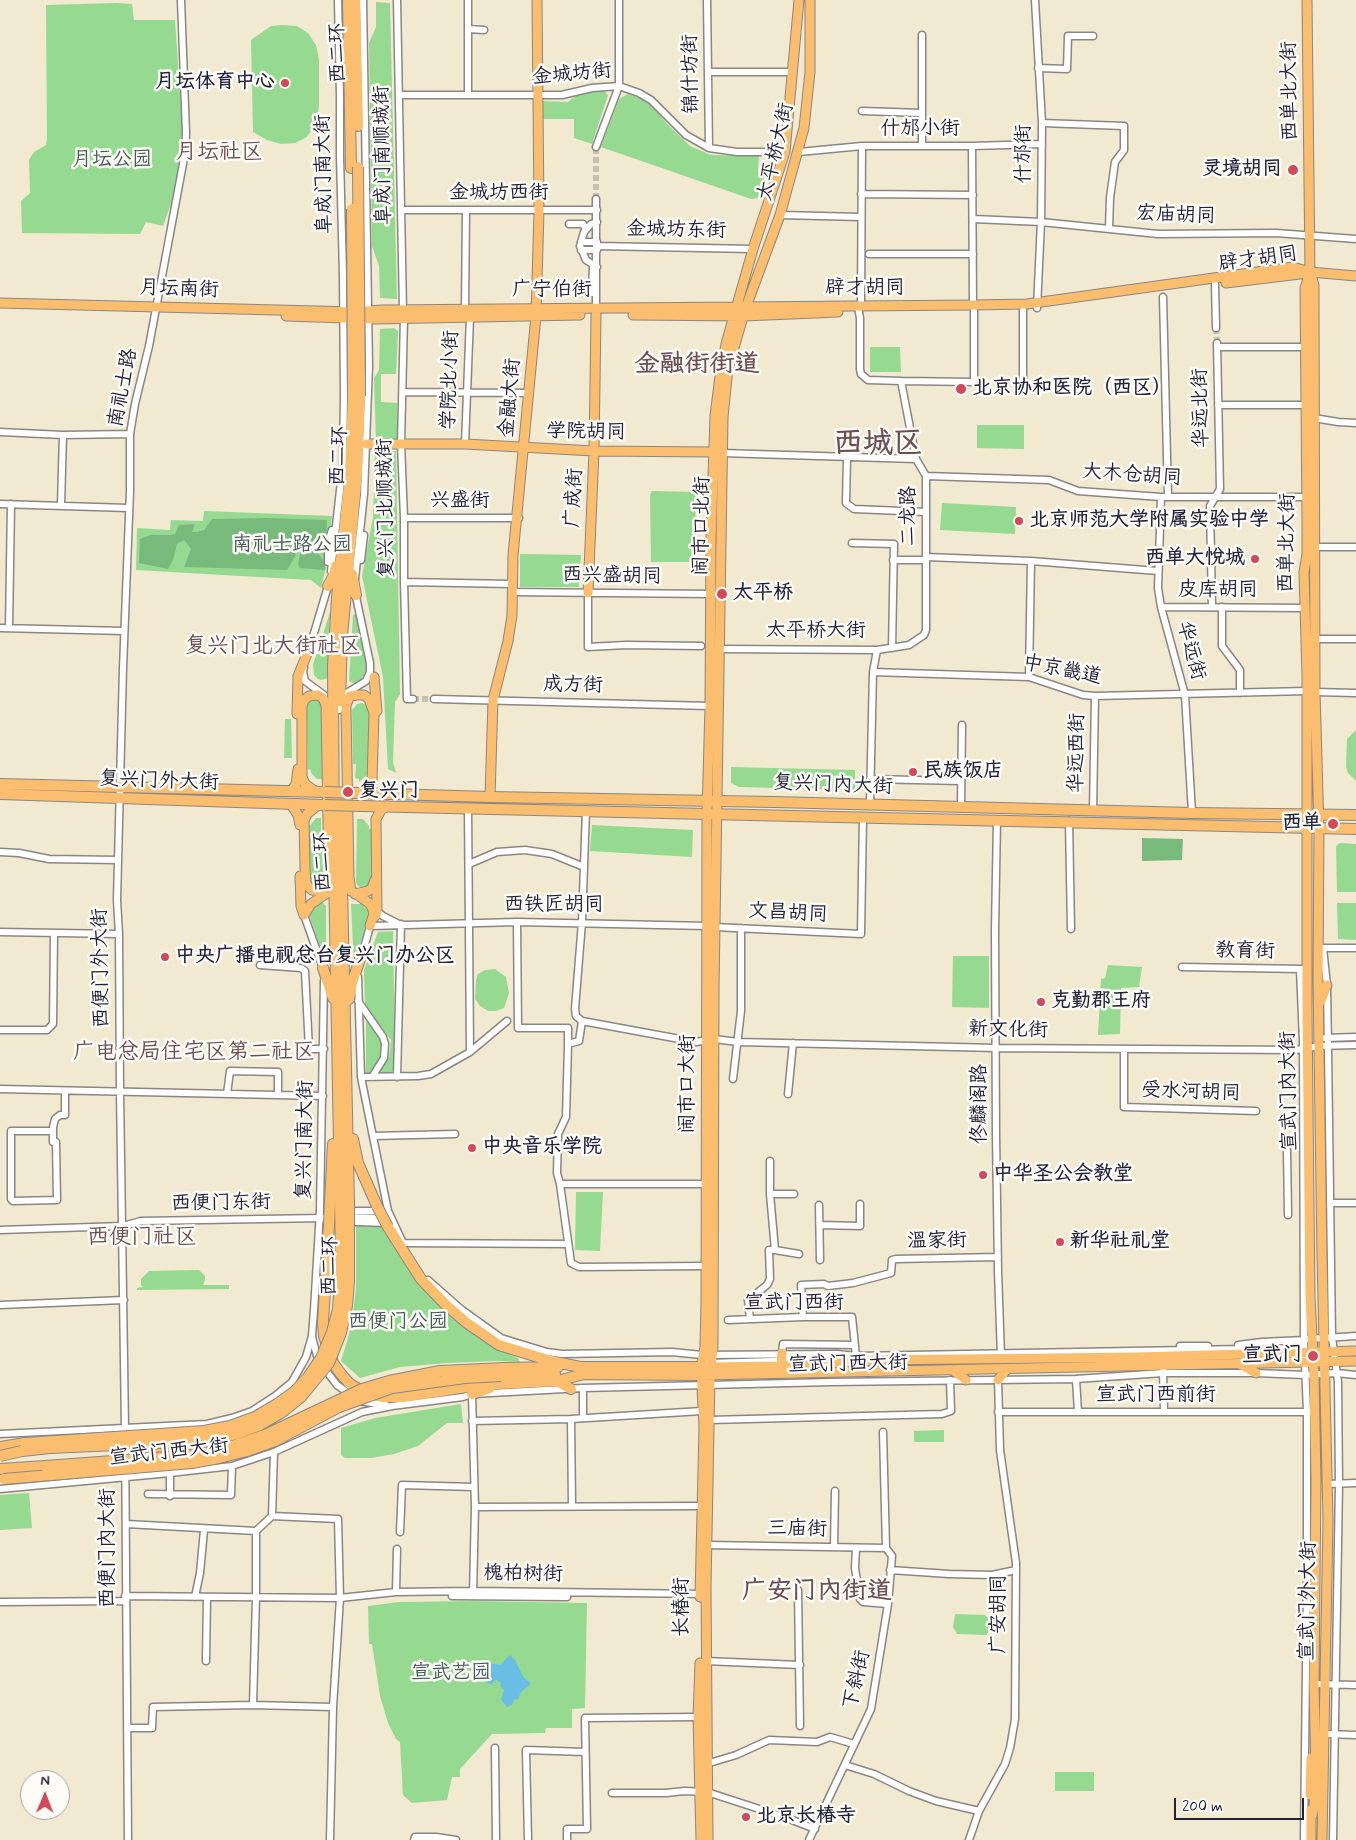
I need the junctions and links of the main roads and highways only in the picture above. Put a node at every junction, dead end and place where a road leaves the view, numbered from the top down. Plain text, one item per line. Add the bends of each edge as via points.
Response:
1 (348, 0) edge
2 (355, 0) edge
3 (537, 0) edge
4 (799, 0) edge
5 (810, 0) edge
6 (1307, 0) edge
7 (1314, 273) junction
8 (1356, 276) edge
9 (0, 303) edge
10 (1037, 305) junction
11 (0, 307) edge
12 (974, 308) junction
13 (156, 309) junction
14 (740, 311) junction
15 (538, 312) junction
16 (596, 312) junction
17 (368, 315) joint
18 (357, 396) junction
19 (367, 444) road end
20 (526, 449) junction
21 (594, 451) junction
22 (718, 452) junction
23 (346, 552) junction
24 (328, 586) road end
25 (588, 593) road end
26 (356, 595) road end
27 (309, 649) road end
28 (715, 649) junction
29 (374, 677) road end
30 (358, 687) road end
31 (1311, 691) junction
32 (320, 692) road end
33 (350, 696) junction
34 (325, 700) junction
35 (336, 710) junction
36 (0, 784) edge
37 (287, 791) junction
38 (320, 792) junction
39 (358, 793) junction
40 (0, 794) edge
41 (386, 794) junction
42 (492, 797) junction
43 (712, 800) junction
44 (291, 804) junction
45 (321, 805) junction
46 (362, 806) junction
47 (387, 806) junction
48 (712, 813) junction
49 (1306, 815) junction
50 (1356, 815) edge
51 (1319, 816) junction
52 (1306, 828) junction
53 (1319, 828) junction
54 (1356, 829) edge
55 (334, 868) junction
56 (342, 880) junction
57 (353, 892) junction
58 (361, 956) road end
59 (323, 968) road end
60 (1327, 985) road end
61 (1319, 1006) junction
62 (341, 1023) junction
63 (710, 1039) junction
64 (347, 1106) junction
65 (340, 1202) junction
66 (531, 1348) road end
67 (1356, 1351) edge
68 (1325, 1355) junction
69 (856, 1356) road end
70 (1307, 1356) junction
71 (1337, 1357) junction
72 (874, 1360) junction
73 (551, 1361) junction
74 (1356, 1361) edge
75 (1239, 1364) junction
76 (707, 1365) junction
77 (1007, 1369) junction
78 (582, 1370) junction
79 (954, 1371) junction
80 (1256, 1373) road end
81 (504, 1376) junction
82 (966, 1380) road end
83 (998, 1380) road end
84 (557, 1381) junction
85 (706, 1386) junction
86 (571, 1389) road end
87 (472, 1394) road end
88 (0, 1442) edge
89 (25, 1443) junction
90 (0, 1447) edge
91 (0, 1456) edge
92 (1, 1477) edge
93 (703, 1596) junction
94 (704, 1792) junction
95 (701, 1840) edge
96 (708, 1840) edge
97 (1311, 1840) edge
98 (1322, 1840) edge

1 - 18 highway, 西二环, bridge
2 - 18 highway, 西二环, bridge
3 - 15 main road, 金融大街 via 541,211
4 - 14 main road, 太平桥大街 via 785,152 753,249
5 - 14 main road, 太平桥大街 via 810,72 804,128 780,215
6 - 7 main road, 西单北大街 via 1310,235
7 - 8 main road
7 - 10 main road, 辟才胡同
7 - 10 main road, 辟才胡同 via 1293,267
7 - 31 main road, 西单北大街 via 1315,639
7 - 31 main road, 西单北大街 via 1305,288 1307,554 1304,572
9 - 13 main road, 月坛南街
10 - 12 main road, 辟才胡同
10 - 12 main road, 辟才胡同 via 1023,310
11 - 13 main road, 月坛南街
12 - 14 main road, 辟才胡同
13 - 17 main road, 月坛南街
14 - 16 main road, 广宁伯街
14 - 22 main road, 闹市口北街 via 721,368 717,394
15 - 16 main road, 广宁伯街
15 - 17 main road, 广宁伯街
15 - 20 main road, 金融大街
15 - 20 main road, 金融大街
16 - 21 main road, 广成街
18 - 23 highway, 西二环 via 357,474
19 - 20 main road, 学院胡同 via 465,444
20 - 21 main road, 学院胡同
20 - 42 main road, 金融大街 via 518,518 515,616 511,643 494,700
21 - 22 main road, 学院胡同
21 - 25 main road, 广成街
22 - 28 main road, 闹市口北街
22 - 28 main road, 闹市口北街 via 711,594
23 - 24 highway via 336,559 334,575
23 - 26 highway
23 - 35 highway, 西二环 via 334,636
27 - 37 main road via 300,669 297,687 297,781 292,790
28 - 43 main road, 闹市口北街
28 - 43 main road, 闹市口北街 via 710,706
29 - 41 main road via 378,714 376,782
30 - 33 main road
31 - 49 main road, 西单北大街
31 - 51 main road, 西单北大街
32 - 34 main road
33 - 39 main road via 364,695 374,713 372,782 366,791
33 - 57 main road via 346,710 349,881
34 - 38 main road via 318,695 309,696 302,706 302,777 305,784
34 - 45 main road via 330,882 327,889 320,891 312,890 306,884 304,821 307,814
35 - 55 highway, 西二环
35 - 56 highway, 西二环
36 - 37 highway, 复兴门外大街
37 - 38 highway, 复兴门外大街
38 - 39 highway, 复兴门外大街, bridge
39 - 41 highway, 复兴门内大街
40 - 44 highway, 复兴门外大街
41 - 42 highway, 复兴门内大街
42 - 43 highway, 复兴门内大街
43 - 48 main road, 闹市口大街
43 - 49 highway, 复兴门内大街
44 - 45 highway, 复兴门外大街
44 - 55 main road via 300,821 300,900 304,915 308,906 330,890
45 - 46 highway, 复兴门外大街, bridge
46 - 47 highway, 复兴门内大街
46 - 57 main road via 373,820 375,878 368,891
47 - 48 highway, 复兴门内大街
47 - 57 main road via 376,819 377,910 371,923 372,907
48 - 52 highway, 复兴门内大街
48 - 63 main road, 闹市口大街
49 - 51 highway, 复兴门内大街
49 - 52 main road, 西单北大街
50 - 51 highway, 复兴门内大街
51 - 53 main road, 西单北大街
52 - 53 highway, 复兴门内大街
52 - 70 main road, 宣武门内大街 via 1303,969
53 - 54 highway, 复兴门内大街
53 - 61 main road, 宣武门内大街
55 - 62 highway, 西二环
56 - 57 main road
56 - 62 highway, 西二环
58 - 62 highway
59 - 62 highway
60 - 61 main road
61 - 68 main road, 宣武门内大街 via 1324,1042 1322,1240 1328,1337
62 - 64 highway, 西二环
62 - 65 highway, 西二环 via 338,1095
63 - 76 main road, 闹市口大街
63 - 76 main road, 闹市口大街
64 - 65 highway, 西二环
64 - 73 highway, bridge via 358,1163 377,1206 421,1278 457,1314 499,1345
65 - 81 highway, bridge via 329,1226 323,1322 333,1363 350,1384 365,1393 396,1397 479,1385
65 - 89 highway, 西二环, bridge via 342,1262 338,1309 321,1358 295,1391 255,1417 221,1428
65 - 91 highway, 西二环, bridge via 349,1282 348,1306 341,1333 329,1363 301,1397 281,1413 236,1434 205,1441 50,1448
66 - 73 highway
67 - 71 main road
68 - 70 main road
68 - 71 main road
68 - 98 main road, 宣武门外大街 via 1328,1541
69 - 72 main road
70 - 72 main road, 宣武门西大街 via 1001,1355
70 - 75 main road, 宣武门西大街
70 - 97 main road, 宣武门外大街 via 1316,1481 1316,1773
71 - 74 main road
72 - 76 main road, 宣武门西大街 via 782,1360
73 - 78 highway
75 - 77 main road, 宣武门西大街 via 1164,1369
75 - 80 main road
76 - 78 highway, 宣武门西大街
76 - 79 main road, 宣武门西大街
76 - 85 main road, 长椿街
77 - 79 main road, 宣武门西大街
77 - 83 main road
78 - 81 highway, 宣武门西大街
78 - 84 highway
79 - 82 main road
81 - 84 highway
81 - 87 highway
81 - 92 highway, 宣武门西大街, bridge via 392,1388 340,1407 275,1441 219,1458 192,1463
81 - 92 highway, 宣武门西大街, bridge via 440,1371 389,1381 362,1389 245,1443 210,1453 45,1466
84 - 86 highway
85 - 93 main road, 长椿街 via 709,1420
85 - 93 main road, 长椿街 via 702,1412
88 - 89 highway
89 - 90 highway, 西二环
93 - 94 main road, 长椿街 via 706,1661
93 - 94 main road, 长椿街 via 698,1717
94 - 95 main road, 长椿街
94 - 96 main road, 长椿街

